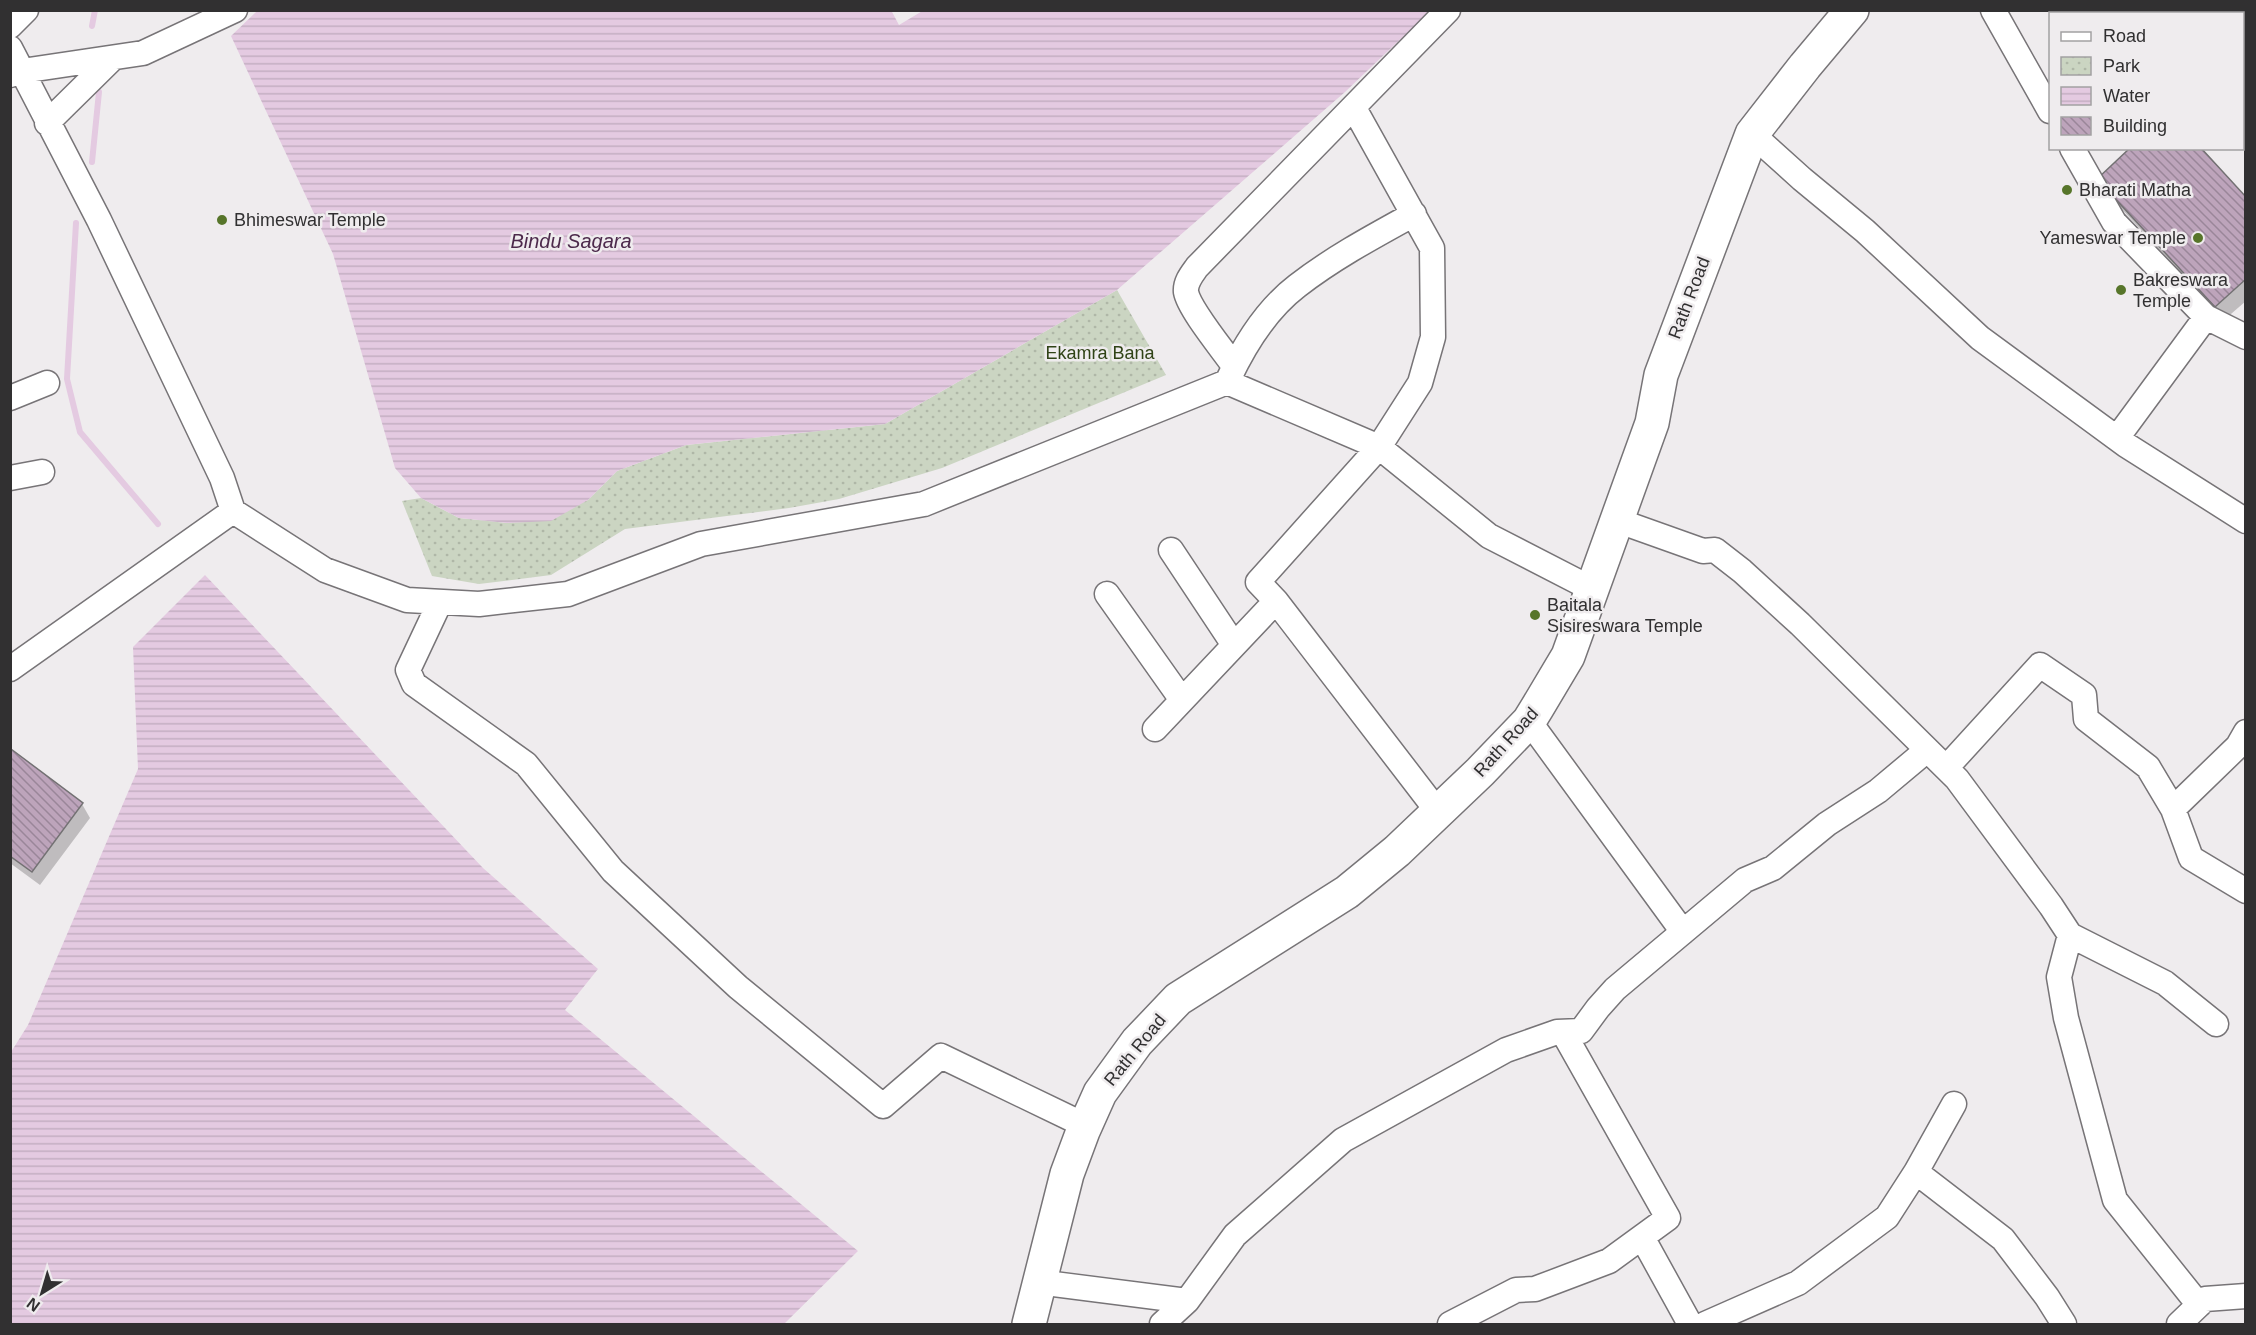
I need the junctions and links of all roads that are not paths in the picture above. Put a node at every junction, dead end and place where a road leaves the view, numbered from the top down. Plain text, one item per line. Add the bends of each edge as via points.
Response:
1 (26, 10) edge
2 (234, 10) edge
3 (1448, 10) edge
4 (1852, 10) edge
5 (1993, 10) edge
6 (10, 26) edge
7 (10, 48) edge
8 (113, 58) junction
9 (16, 73) edge
10 (1354, 108) junction
11 (2049, 109) edge
12 (47, 123) junction
13 (1752, 134) junction
14 (2073, 150) edge
15 (1414, 214) junction
16 (2206, 317) junction
17 (2246, 337) edge
18 (1231, 374) junction
19 (47, 383) dead end
20 (10, 398) edge
21 (2116, 438) junction
22 (1379, 447) junction
23 (42, 472) dead end
24 (10, 478) edge
25 (233, 512) junction
26 (1616, 520) junction
27 (2246, 521) edge
28 (1171, 550) dead end
29 (1592, 589) junction
30 (1107, 594) dead end
31 (1276, 601) junction
32 (440, 602) junction
33 (1234, 645) junction
34 (10, 669) edge
35 (1182, 700) junction
36 (1529, 721) junction
37 (1155, 729) dead end
38 (2246, 732) edge
39 (1927, 750) junction
40 (1946, 768) junction
41 (2173, 809) junction
42 (1438, 812) junction
43 (2246, 891) edge
44 (1683, 932) junction
45 (2070, 935) junction
46 (2216, 1024) dead end
47 (1563, 1032) junction
48 (1954, 1104) dead end
49 (1083, 1131) junction
50 (1916, 1172) junction
51 (1642, 1237) junction
52 (1038, 1282) junction
53 (2244, 1300) edge
54 (1187, 1301) junction
55 (2199, 1305) junction
56 (1029, 1324) edge
57 (1162, 1324) edge
58 (1450, 1324) edge
59 (1690, 1324) edge
60 (1705, 1324) edge
61 (2064, 1324) edge
62 (2179, 1324) edge

1 - 6 street
2 - 8 street via 143,53
3 - 10 street
4 - 13 street, Rath Road
5 - 11 street
7 - 9 street
8 - 9 street
8 - 12 street
9 - 12 street
10 - 15 street
10 - 18 street via 1197,267 1187,282 1186,292 1193,307
12 - 25 street via 99,220 222,478
13 - 21 street via 1865,231 1980,338
13 - 26 street, Rath Road via 1660,375 1652,423
14 - 16 street via 2114,222
15 - 18 street via 1295,287 1241,352
15 - 22 street via 1432,248 1433,337 1420,383
16 - 17 street
16 - 21 street
18 - 22 street
18 - 32 street via 924,504 701,544 568,594 478,604
19 - 20 street
21 - 27 street
22 - 29 street via 1489,536
22 - 31 street via 1258,582
23 - 24 street
25 - 32 street via 325,570 407,600
25 - 34 street
26 - 29 street, Rath Road
26 - 39 street via 1703,551 1714,550 1800,624
28 - 33 street
29 - 36 street, Rath Road via 1568,656
30 - 35 street
31 - 33 street
31 - 42 street
32 - 49 street via 408,670 414,684 526,764 613,872 738,987 883,1106 941,1056 1078,1122
33 - 35 street
35 - 37 street
36 - 42 street, Rath Road
36 - 44 street
38 - 41 street via 2238,746
39 - 40 street
39 - 44 street via 1773,868 1745,880
40 - 41 street via 2040,665 2084,695 2086,719 2148,767
40 - 45 street via 1992,824
41 - 43 street via 2191,858
42 - 49 street, Rath Road via 1347,892 1178,999 1137,1042 1100,1093
44 - 47 street via 1615,988 1581,1031
45 - 46 street via 2165,983
45 - 55 street via 2059,977 2066,1018 2115,1200
47 - 51 street via 1668,1218
47 - 54 street via 1506,1050 1343,1140 1235,1235
48 - 50 street
49 - 52 street, Rath Road via 1067,1174
50 - 60 street via 1887,1217 1798,1283
50 - 61 street via 2003,1239
51 - 58 street via 1609,1261 1535,1289 1516,1290
51 - 59 street
52 - 54 street
52 - 56 street, Rath Road
53 - 55 street via 2205,1299
54 - 57 street
55 - 62 street

